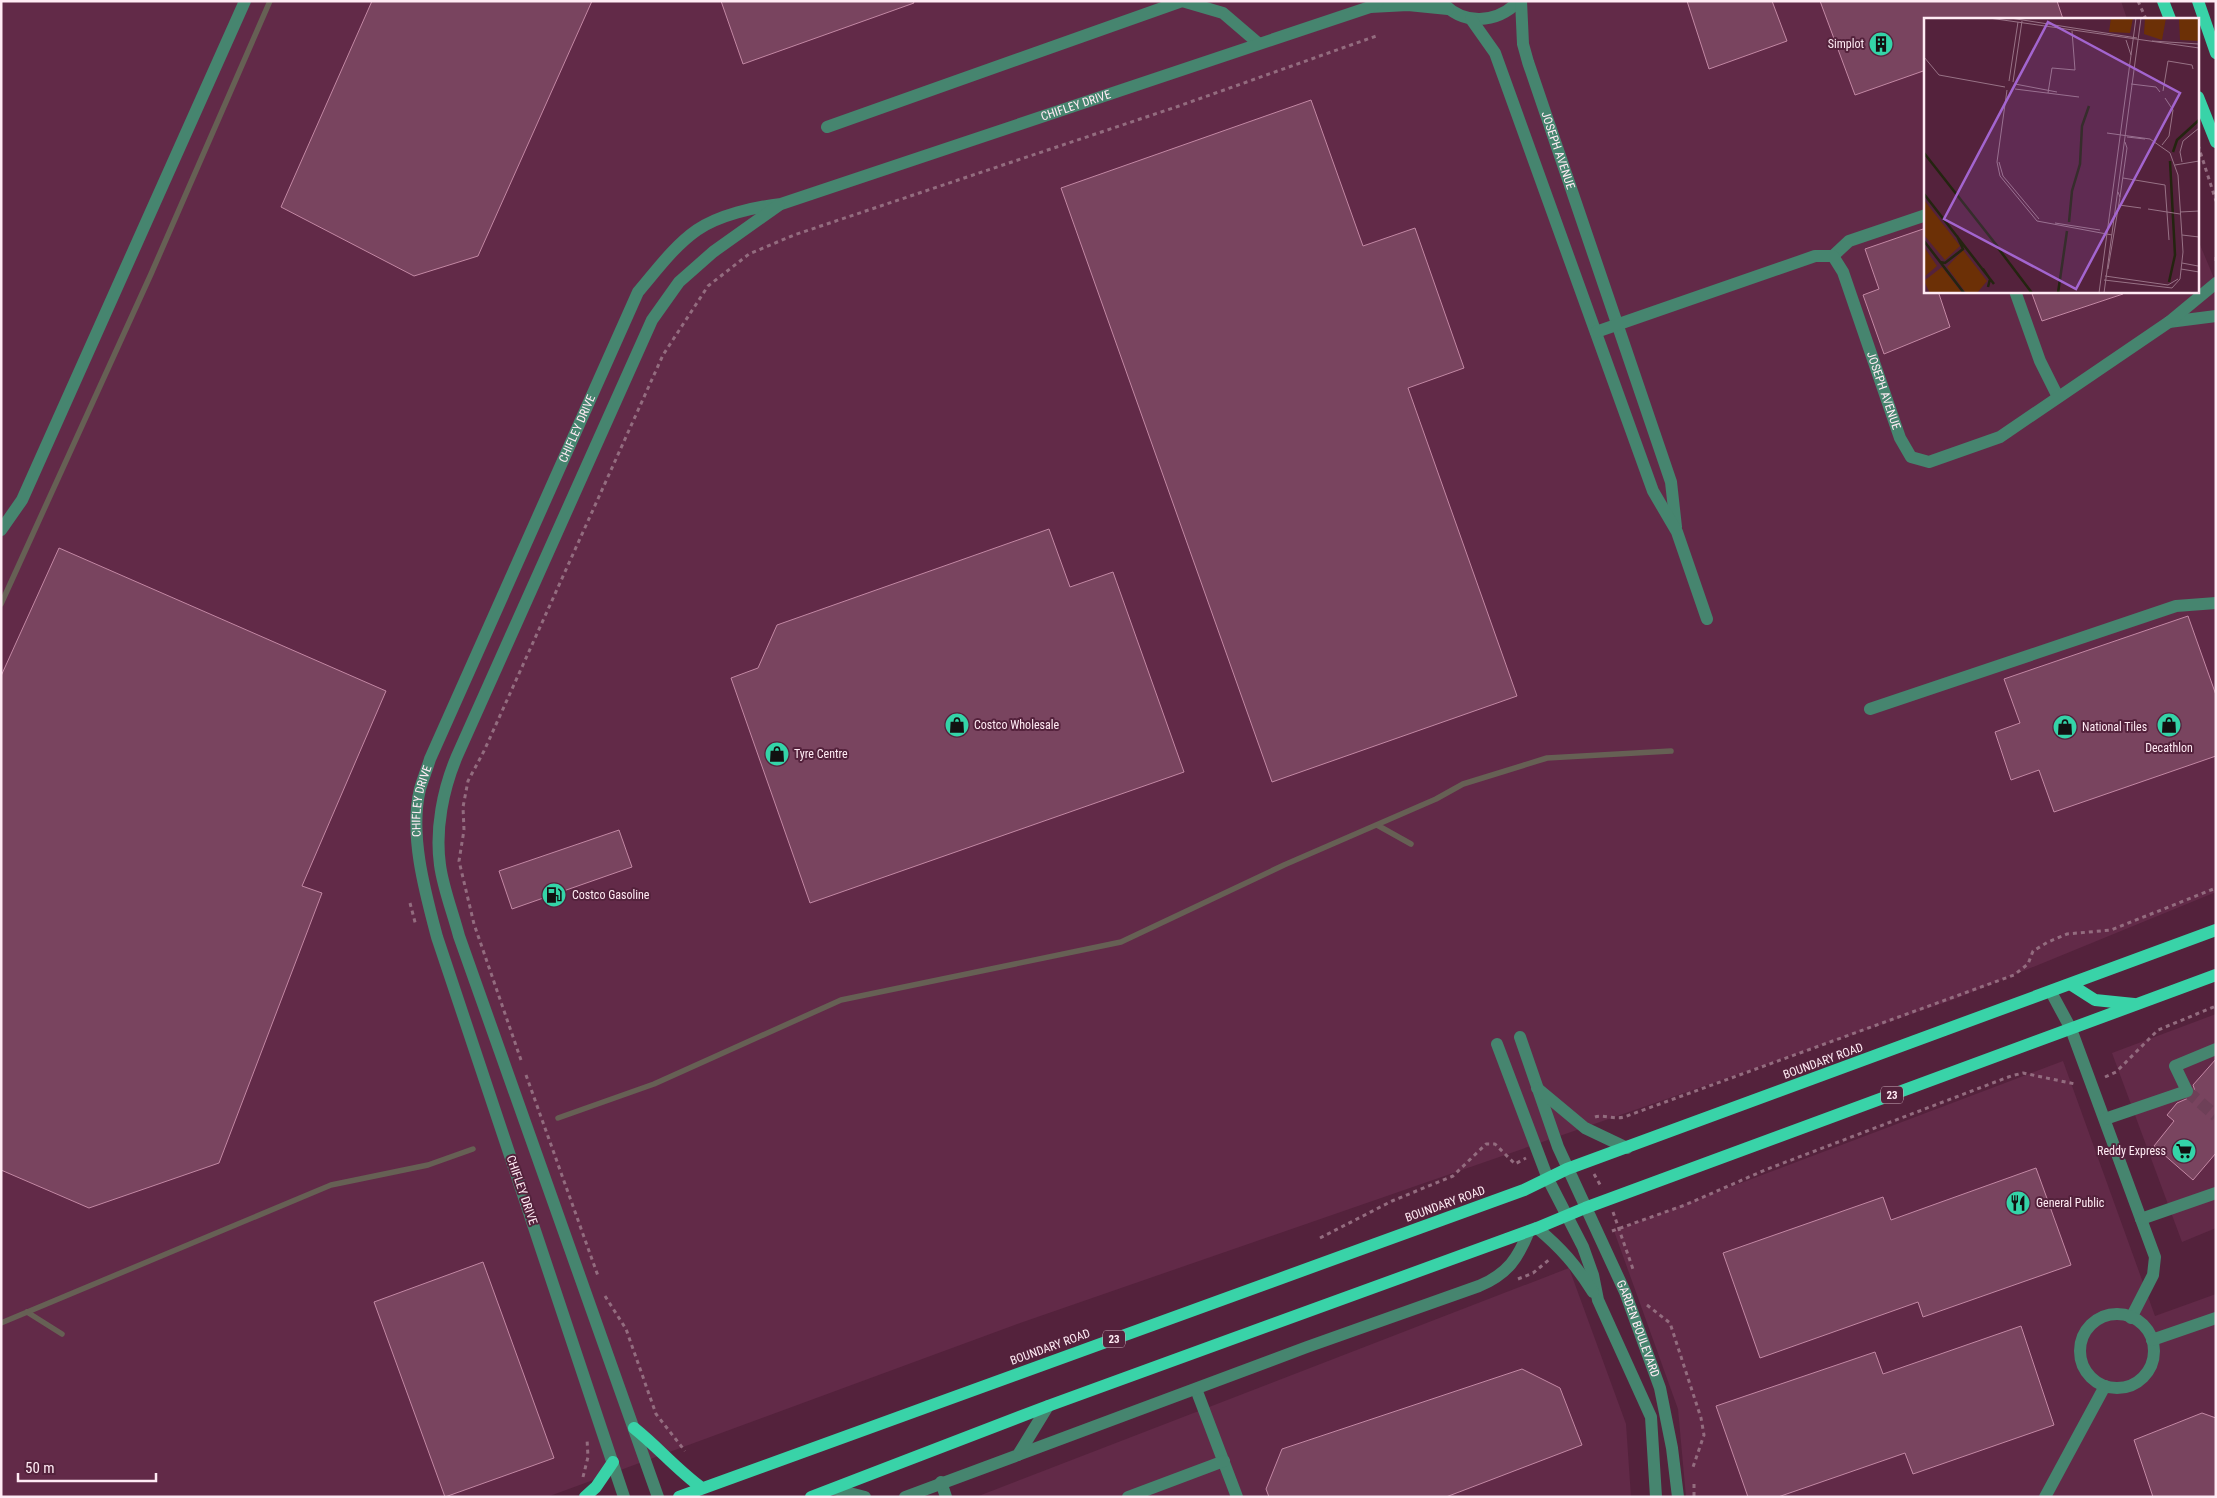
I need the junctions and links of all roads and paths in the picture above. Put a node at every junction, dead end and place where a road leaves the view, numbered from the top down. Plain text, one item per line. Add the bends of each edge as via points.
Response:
1 (245, 1) edge
2 (1520, 1) edge
3 (2138, 1) edge
4 (2163, 1) edge
5 (2198, 1) edge
6 (1374, 4) edge
7 (1444, 5) edge
8 (2146, 18) edge
9 (2170, 18) edge
10 (1471, 19) junction
11 (1379, 35) dead end
12 (1258, 44) junction
13 (2216, 53) edge
14 (2200, 102) edge
15 (827, 127) dead end
16 (2216, 142) edge
17 (2200, 151) edge
18 (2216, 201) edge
19 (781, 204) junction
20 (1924, 216) edge
21 (1833, 256) junction
22 (2216, 283) edge
23 (2015, 292) edge
24 (2216, 316) edge
25 (2169, 322) junction
26 (1618, 324) junction
27 (1596, 332) junction
28 (2058, 397) junction
29 (1, 530) edge
30 (1677, 532) junction
31 (2216, 603) edge
32 (1707, 619) dead end
33 (1870, 708) dead end
34 (2216, 888) edge
35 (410, 899) dead end
36 (2216, 930) edge
37 (419, 932) dead end
38 (2216, 974) edge
39 (2070, 984) junction
40 (2051, 992) junction
41 (2136, 1004) junction
42 (2216, 1006) edge
43 (2071, 1029) junction
44 (1520, 1037) dead end
45 (1498, 1044) dead end
46 (2216, 1049) edge
47 (522, 1063) dead end
48 (525, 1072) dead end
49 (2091, 1082) junction
50 (1536, 1086) junction
51 (2105, 1119) junction
52 (1585, 1128) junction
53 (1627, 1148) junction
54 (1537, 1154) junction
55 (1588, 1162) junction
56 (1567, 1169) junction
57 (1548, 1179) junction
58 (2216, 1193) edge
59 (1608, 1199) junction
60 (1585, 1208) junction
61 (1568, 1214) junction
62 (2141, 1219) junction
63 (1533, 1229) junction
64 (1621, 1229) junction
65 (1599, 1234) junction
66 (1320, 1238) dead end
67 (1562, 1248) junction
68 (1500, 1274) junction
69 (1635, 1275) dead end
70 (598, 1278) dead end
71 (601, 1287) dead end
72 (1598, 1300) junction
73 (1644, 1303) dead end
74 (2132, 1318) junction
75 (2216, 1318) edge
76 (2152, 1340) junction
77 (2105, 1386) junction
78 (1196, 1389) junction
79 (1048, 1406) junction
80 (634, 1428) junction
81 (586, 1431) dead end
82 (1018, 1456) junction
83 (684, 1458) dead end
84 (1224, 1461) junction
85 (613, 1462) junction
86 (941, 1482) junction
87 (702, 1488) junction
88 (834, 1488) junction
89 (588, 1494) edge
90 (624, 1497) edge
91 (658, 1497) edge
92 (679, 1497) edge
93 (811, 1497) edge
94 (866, 1497) edge
95 (905, 1497) edge
96 (946, 1497) edge
97 (1128, 1497) edge
98 (1237, 1497) edge
99 (1656, 1497) edge
100 (1678, 1497) edge
101 (1694, 1497) edge
102 (2045, 1497) edge

1 - 29 street via 22,500
2 - 10 street via 1498,16 1485,20
2 - 26 street, JOSEPH AVENUE via 1523,44 1528,62
3 - 8 path
4 - 9 main road
5 - 13 main road
6 - 7 street, CHIFLEY DRIVE
6 - 12 street, CHIFLEY DRIVE
7 - 10 street, CHIFLEY DRIVE
10 - 27 street, JOSEPH AVENUE via 1495,53
11 - 47 path via 794,235 749,254 708,286 663,355 468,780 459,861 461,873 474,924
12 - 15 street via 1223,13 1182,1
12 - 19 street, CHIFLEY DRIVE
14 - 16 main road
17 - 18 path
19 - 80 street, CHIFLEY DRIVE via 713,252 686,276 652,320 468,730 451,770 439,818 440,865 459,936
19 - 85 street, CHIFLEY DRIVE via 748,208 697,230 638,292 434,750 420,790 418,832 423,884 437,937
20 - 21 street via 1849,241
21 - 26 street via 1815,256
21 - 28 street, JOSEPH AVENUE via 1843,272 1900,438 1911,456 1929,462 2000,437
22 - 25 street, JOSEPH AVENUE
23 - 28 street via 2040,362
24 - 25 street, JOSEPH AVENUE
25 - 28 street, JOSEPH AVENUE
26 - 27 street
26 - 30 street, JOSEPH AVENUE via 1671,482
27 - 30 street, JOSEPH AVENUE via 1653,490
30 - 32 street, JOSEPH AVENUE
31 - 33 street via 2176,606
34 - 52 path via 2111,930 2067,934 2033,951 2028,964 2014,975 1624,1117 1614,1119 1598,1115
35 - 37 path
36 - 39 main road, BOUNDARY ROAD / 23
38 - 41 main road, 23
39 - 40 main road, BOUNDARY ROAD / 23
39 - 41 main road via 2095,1000
40 - 43 street
40 - 53 main road, BOUNDARY ROAD / 23
41 - 43 main road, 23
42 - 49 path via 2158,1030 2116,1072
43 - 49 street
43 - 59 main road, 23
44 - 50 street, GARDEN BOULEVARD
45 - 54 street, GARDEN BOULEVARD
46 - 51 street via 2175,1066 2187,1091
48 - 70 path
49 - 51 street
49 - 64 path via 2076,1085 2023,1073 2011,1076
50 - 52 street
50 - 56 street, GARDEN BOULEVARD
51 - 62 street
52 - 53 street
53 - 55 main road, BOUNDARY ROAD / 23
54 - 57 street, GARDEN BOULEVARD
54 - 66 path via 1515,1164 1495,1144 1486,1144 1453,1176 1392,1201
55 - 56 main road, BOUNDARY ROAD / 23
55 - 59 path
56 - 57 main road, BOUNDARY ROAD / 23
56 - 60 street, GARDEN BOULEVARD
57 - 61 street, GARDEN BOULEVARD
57 - 87 main road, BOUNDARY ROAD / 23
58 - 62 street
59 - 60 main road, 23
59 - 64 path
60 - 61 main road, 23
60 - 65 street, GARDEN BOULEVARD
61 - 63 main road, 23
61 - 72 street, GARDEN BOULEVARD via 1584,1247
62 - 74 street via 2155,1257 2153,1275
63 - 67 street
63 - 68 street via 1520,1254
63 - 79 main road, 23
64 - 65 path
64 - 69 path
65 - 100 street, GARDEN BOULEVARD via 1625,1292 1660,1388
67 - 68 path via 1533,1273 1519,1279
67 - 72 street
68 - 78 street via 1479,1286
71 - 83 path via 626,1330 656,1414 688,1455
72 - 99 street, GARDEN BOULEVARD via 1651,1417
73 - 101 path via 1670,1323 1701,1418 1704,1435 1692,1466
74 - 76 street via 2142,1325
74 - 77 street via 2119,1314 2106,1316 2085,1333 2080,1345 2080,1358 2085,1370 2093,1380
75 - 76 street
76 - 77 street via 2154,1353 2144,1377 2134,1385 2121,1388
77 - 102 street
78 - 82 street
78 - 84 street
79 - 82 street
79 - 88 main road, 23
80 - 87 main road
80 - 91 street, CHIFLEY DRIVE
81 - 89 path via 588,1457 582,1481
82 - 86 street
84 - 97 street
84 - 98 street
85 - 89 main road
85 - 90 street, CHIFLEY DRIVE
86 - 95 street
86 - 96 street
87 - 92 main road, BOUNDARY ROAD / 23
88 - 93 main road, 23
88 - 94 street

